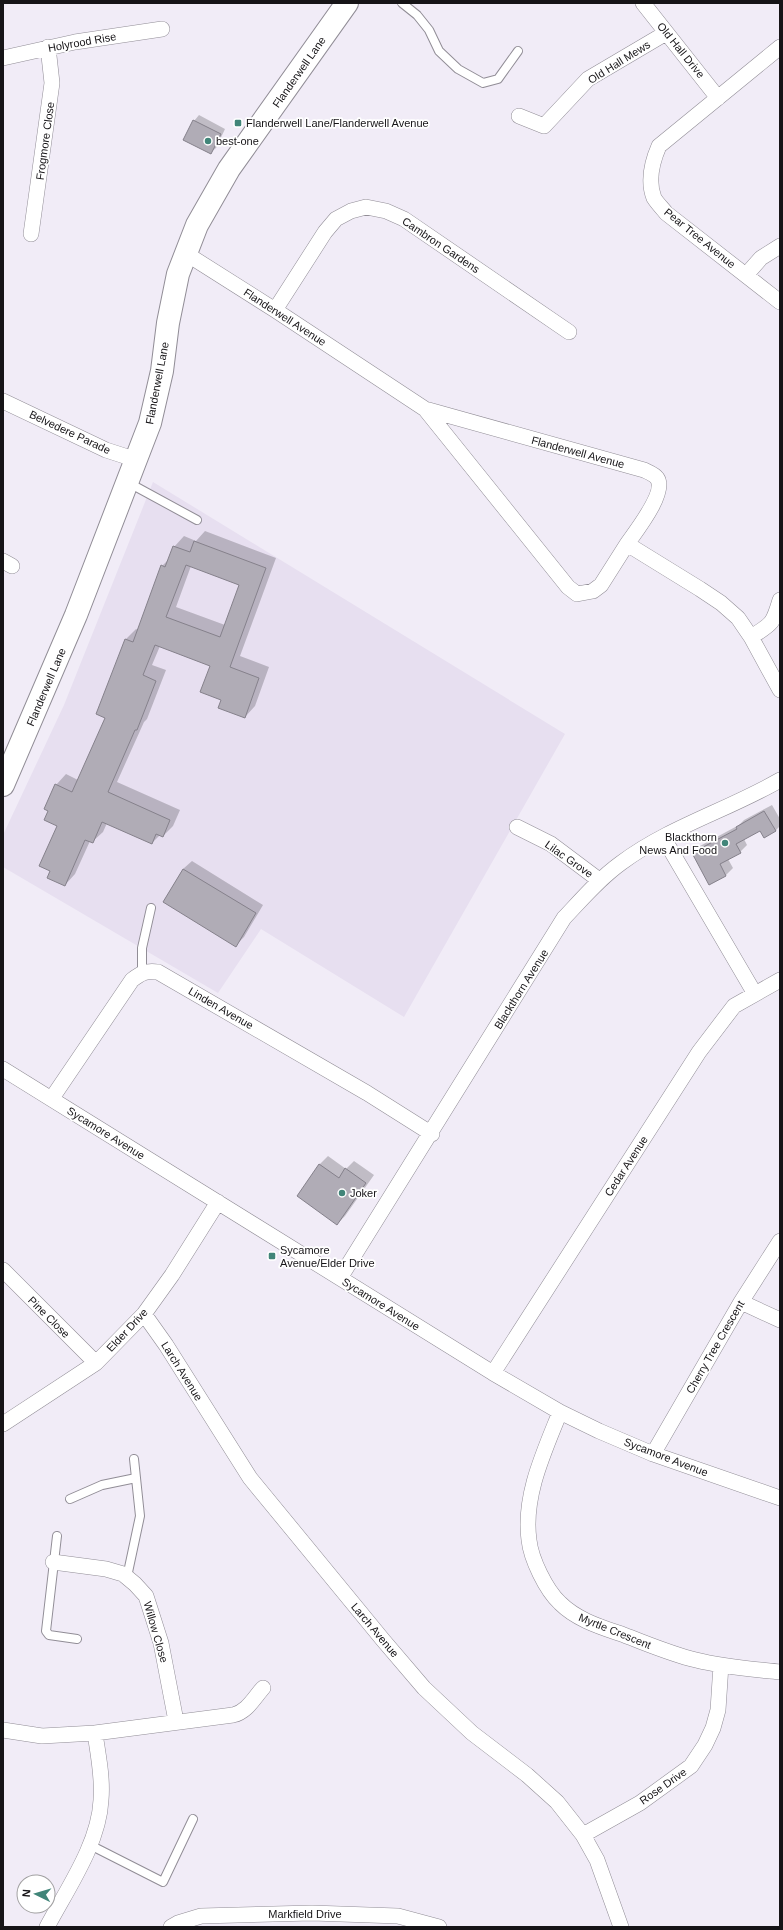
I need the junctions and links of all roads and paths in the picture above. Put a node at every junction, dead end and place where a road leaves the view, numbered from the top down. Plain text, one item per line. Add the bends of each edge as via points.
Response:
1 (347, 3) edge
2 (402, 3) edge
3 (643, 3) edge
4 (162, 30) dead end
5 (666, 33) junction
6 (48, 47) junction
7 (780, 47) edge
8 (518, 51) dead end
9 (3, 58) edge
10 (718, 98) junction
11 (519, 116) dead end
12 (31, 234) dead end
13 (780, 246) edge
14 (185, 253) junction
15 (746, 276) junction
16 (780, 302) edge
17 (275, 310) junction
18 (569, 332) dead end
19 (3, 401) edge
20 (425, 409) junction
21 (137, 460) junction
22 (128, 483) junction
23 (197, 520) dead end
24 (627, 544) junction
25 (780, 600) edge
26 (751, 636) junction
27 (780, 690) edge
28 (3, 786) edge
29 (778, 786) edge
30 (517, 827) dead end
31 (663, 837) junction
32 (599, 880) junction
33 (151, 908) dead end
34 (142, 973) junction
35 (780, 980) edge
36 (755, 994) junction
37 (3, 1069) edge
38 (52, 1098) junction
39 (432, 1134) junction
40 (218, 1202) junction
41 (780, 1241) edge
42 (3, 1270) edge
43 (340, 1278) junction
44 (742, 1302) junction
45 (144, 1314) junction
46 (780, 1320) edge
47 (96, 1363) junction
48 (493, 1373) junction
49 (560, 1412) junction
50 (4, 1422) edge
51 (653, 1454) junction
52 (134, 1459) dead end
53 (136, 1478) junction
54 (780, 1498) edge
55 (70, 1499) dead end
56 (57, 1536) dead end
57 (54, 1562) junction
58 (127, 1577) junction
59 (76, 1639) dead end
60 (721, 1665) junction
61 (780, 1672) edge
62 (263, 1688) dead end
63 (176, 1721) junction
64 (3, 1730) edge
65 (95, 1733) junction
66 (193, 1819) dead end
67 (583, 1836) junction
68 (90, 1845) junction
69 (47, 1927) edge
70 (171, 1927) edge
71 (439, 1927) edge
72 (621, 1927) edge

1 - 14 street, Flanderwell Lane via 229,169 197,225
2 - 8 lane via 417,15 429,30 439,51 458,69 483,83 498,79
3 - 5 street, Old Hall Drive
4 - 6 street, Holyrood Rise
5 - 10 street, Old Hall Drive
5 - 11 street, Old Hall Mews via 588,79 544,126
6 - 9 street, Holyrood Rise
6 - 12 street, Frogmore Close via 52,83
7 - 10 street, Pear Tree Avenue
10 - 15 street, Pear Tree Avenue via 659,146 652,163 651,181 654,198 666,213
13 - 15 street via 761,258
14 - 17 street, Flanderwell Avenue
14 - 21 street, Flanderwell Lane via 168,323 162,370 152,415
15 - 16 street, Pear Tree Avenue
17 - 18 street, Cambron Gardens via 336,219 351,210 366,207 386,211 404,220
17 - 20 street, Flanderwell Avenue
19 - 21 street, Belvedere Parade via 106,450
20 - 24 street, Flanderwell Avenue via 568,587 577,594 593,591 601,585
20 - 24 street, Flanderwell Avenue via 651,473 657,479 659,489 656,500
21 - 22 street, Flanderwell Lane
22 - 23 lane
22 - 28 street, Flanderwell Lane via 76,616
24 - 26 street via 721,603 738,618
25 - 26 street via 772,624
26 - 27 street
29 - 31 street, Blackthorn Avenue
30 - 32 street, Lilac Grove via 551,844
31 - 32 street, Blackthorn Avenue via 622,862
31 - 36 street
32 - 39 street, Blackthorn Avenue via 564,918
33 - 34 lane via 142,948
34 - 38 street via 132,980
34 - 39 street, Linden Avenue via 158,972 355,1086
35 - 36 street, Cedar Avenue
36 - 48 street, Cedar Avenue via 734,1006 699,1052
37 - 38 street, Sycamore Avenue
38 - 40 street, Sycamore Avenue
39 - 43 street, Blackthorn Avenue
40 - 43 street, Sycamore Avenue
40 - 45 street, Elder Drive
41 - 44 street, Cherry Tree Crescent
42 - 47 street, Pine Close
43 - 48 street, Sycamore Avenue
44 - 46 street
44 - 51 street, Cherry Tree Crescent
45 - 47 street, Elder Drive
45 - 67 street, Larch Avenue via 250,1478 383,1640 424,1688 472,1733 527,1775 557,1802
47 - 50 street, Elder Drive
48 - 49 street, Sycamore Avenue
49 - 51 street, Sycamore Avenue via 599,1432
49 - 60 street, Myrtle Crescent via 538,1469 529,1516 529,1541 546,1583 559,1602 589,1623 671,1653
51 - 54 street, Sycamore Avenue
52 - 53 lane
53 - 55 lane via 102,1486
53 - 58 lane via 140,1516
56 - 57 lane
57 - 58 street, Willow Close via 106,1569
57 - 59 lane via 46,1631 49,1635
58 - 63 street, Willow Close via 146,1596 161,1643
60 - 61 street, Myrtle Crescent
60 - 67 street, Rose Drive via 718,1710 713,1728 691,1766 640,1802
62 - 63 street via 240,1713
63 - 65 street
64 - 65 street via 42,1736
65 - 68 street via 101,1775 101,1801 98,1824
66 - 68 lane via 163,1882
67 - 72 street, Larch Avenue via 597,1860
68 - 69 street
70 - 71 street, Markfield Drive via 201,1916 312,1913 398,1916

